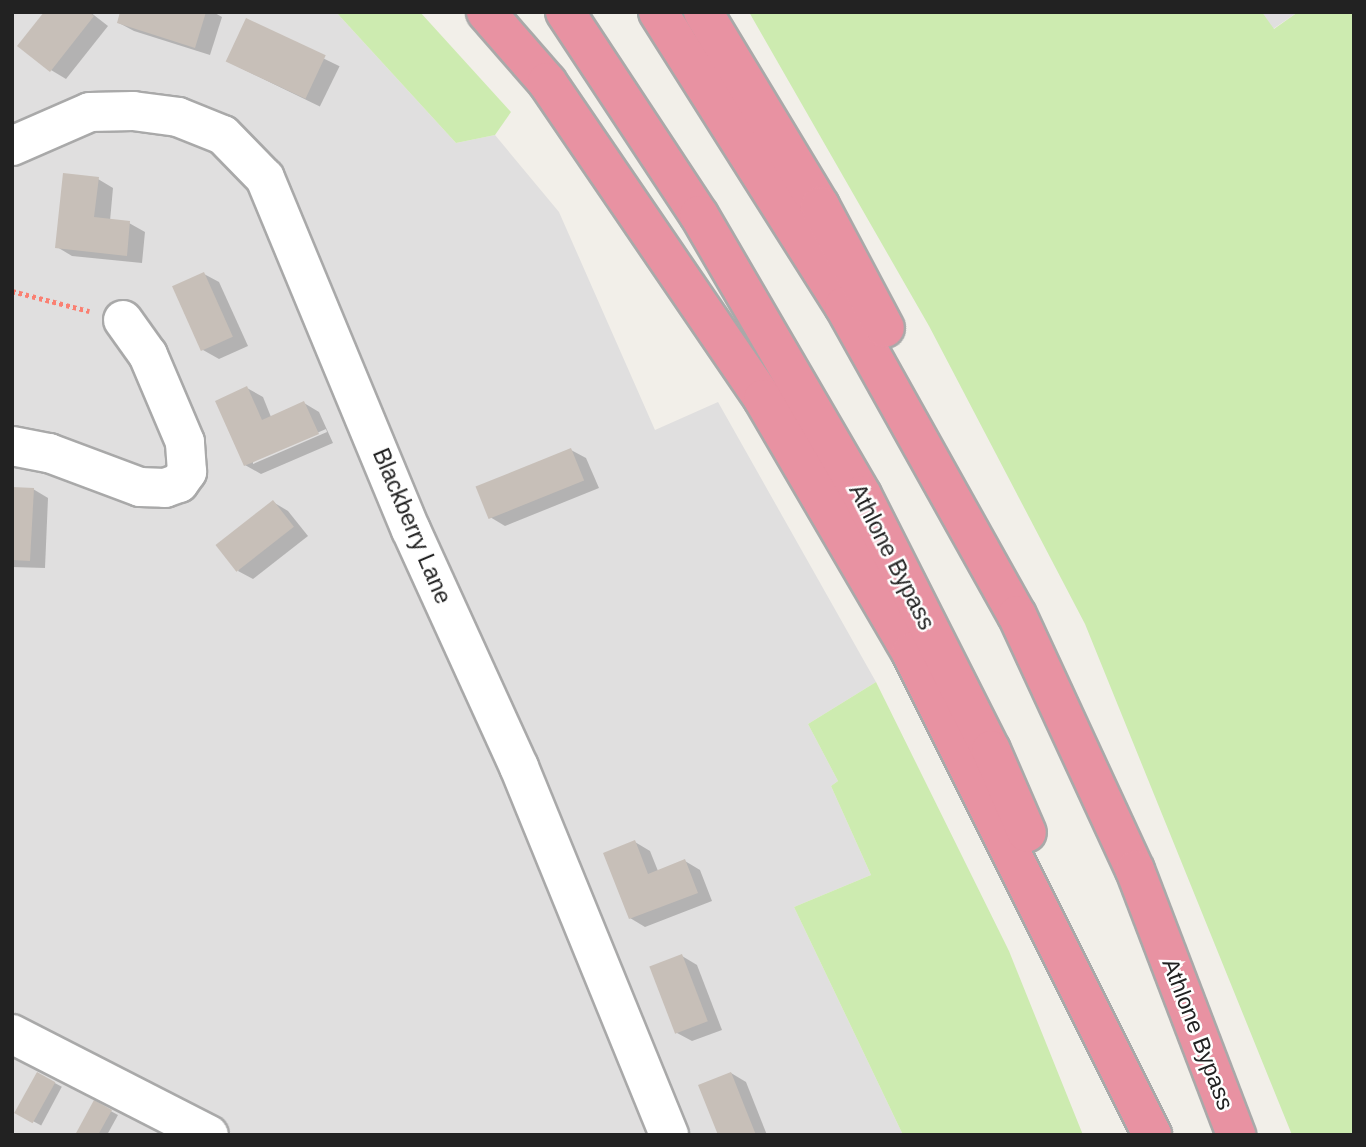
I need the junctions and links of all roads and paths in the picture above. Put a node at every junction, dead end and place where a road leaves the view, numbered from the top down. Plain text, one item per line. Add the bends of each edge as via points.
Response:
1 (486, 12) edge
2 (565, 12) edge
3 (658, 12) edge
4 (703, 12) edge
5 (12, 146) edge
6 (12, 291) edge
7 (123, 320) joint
8 (12, 446) edge
9 (1017, 615) junction
10 (12, 1034) edge
11 (209, 1135) edge
12 (669, 1135) edge
13 (1153, 1135) edge
14 (1236, 1135) edge

1 - 13 highway via 547,82 763,399 911,652
2 - 13 highway, Athlone Bypass via 699,215 862,495 992,750
3 - 9 highway, Athlone Bypass via 844,306
4 - 9 highway via 820,206 957,461
5 - 12 street, Blackberry Lane via 90,112 133,111 178,117 223,135 265,178 411,530 530,792
6 - 7 path
7 - 8 street via 148,355 185,442 187,472 179,483 165,488 140,487 49,453
9 - 14 highway, Athlone Bypass via 1135,870
10 - 11 street

